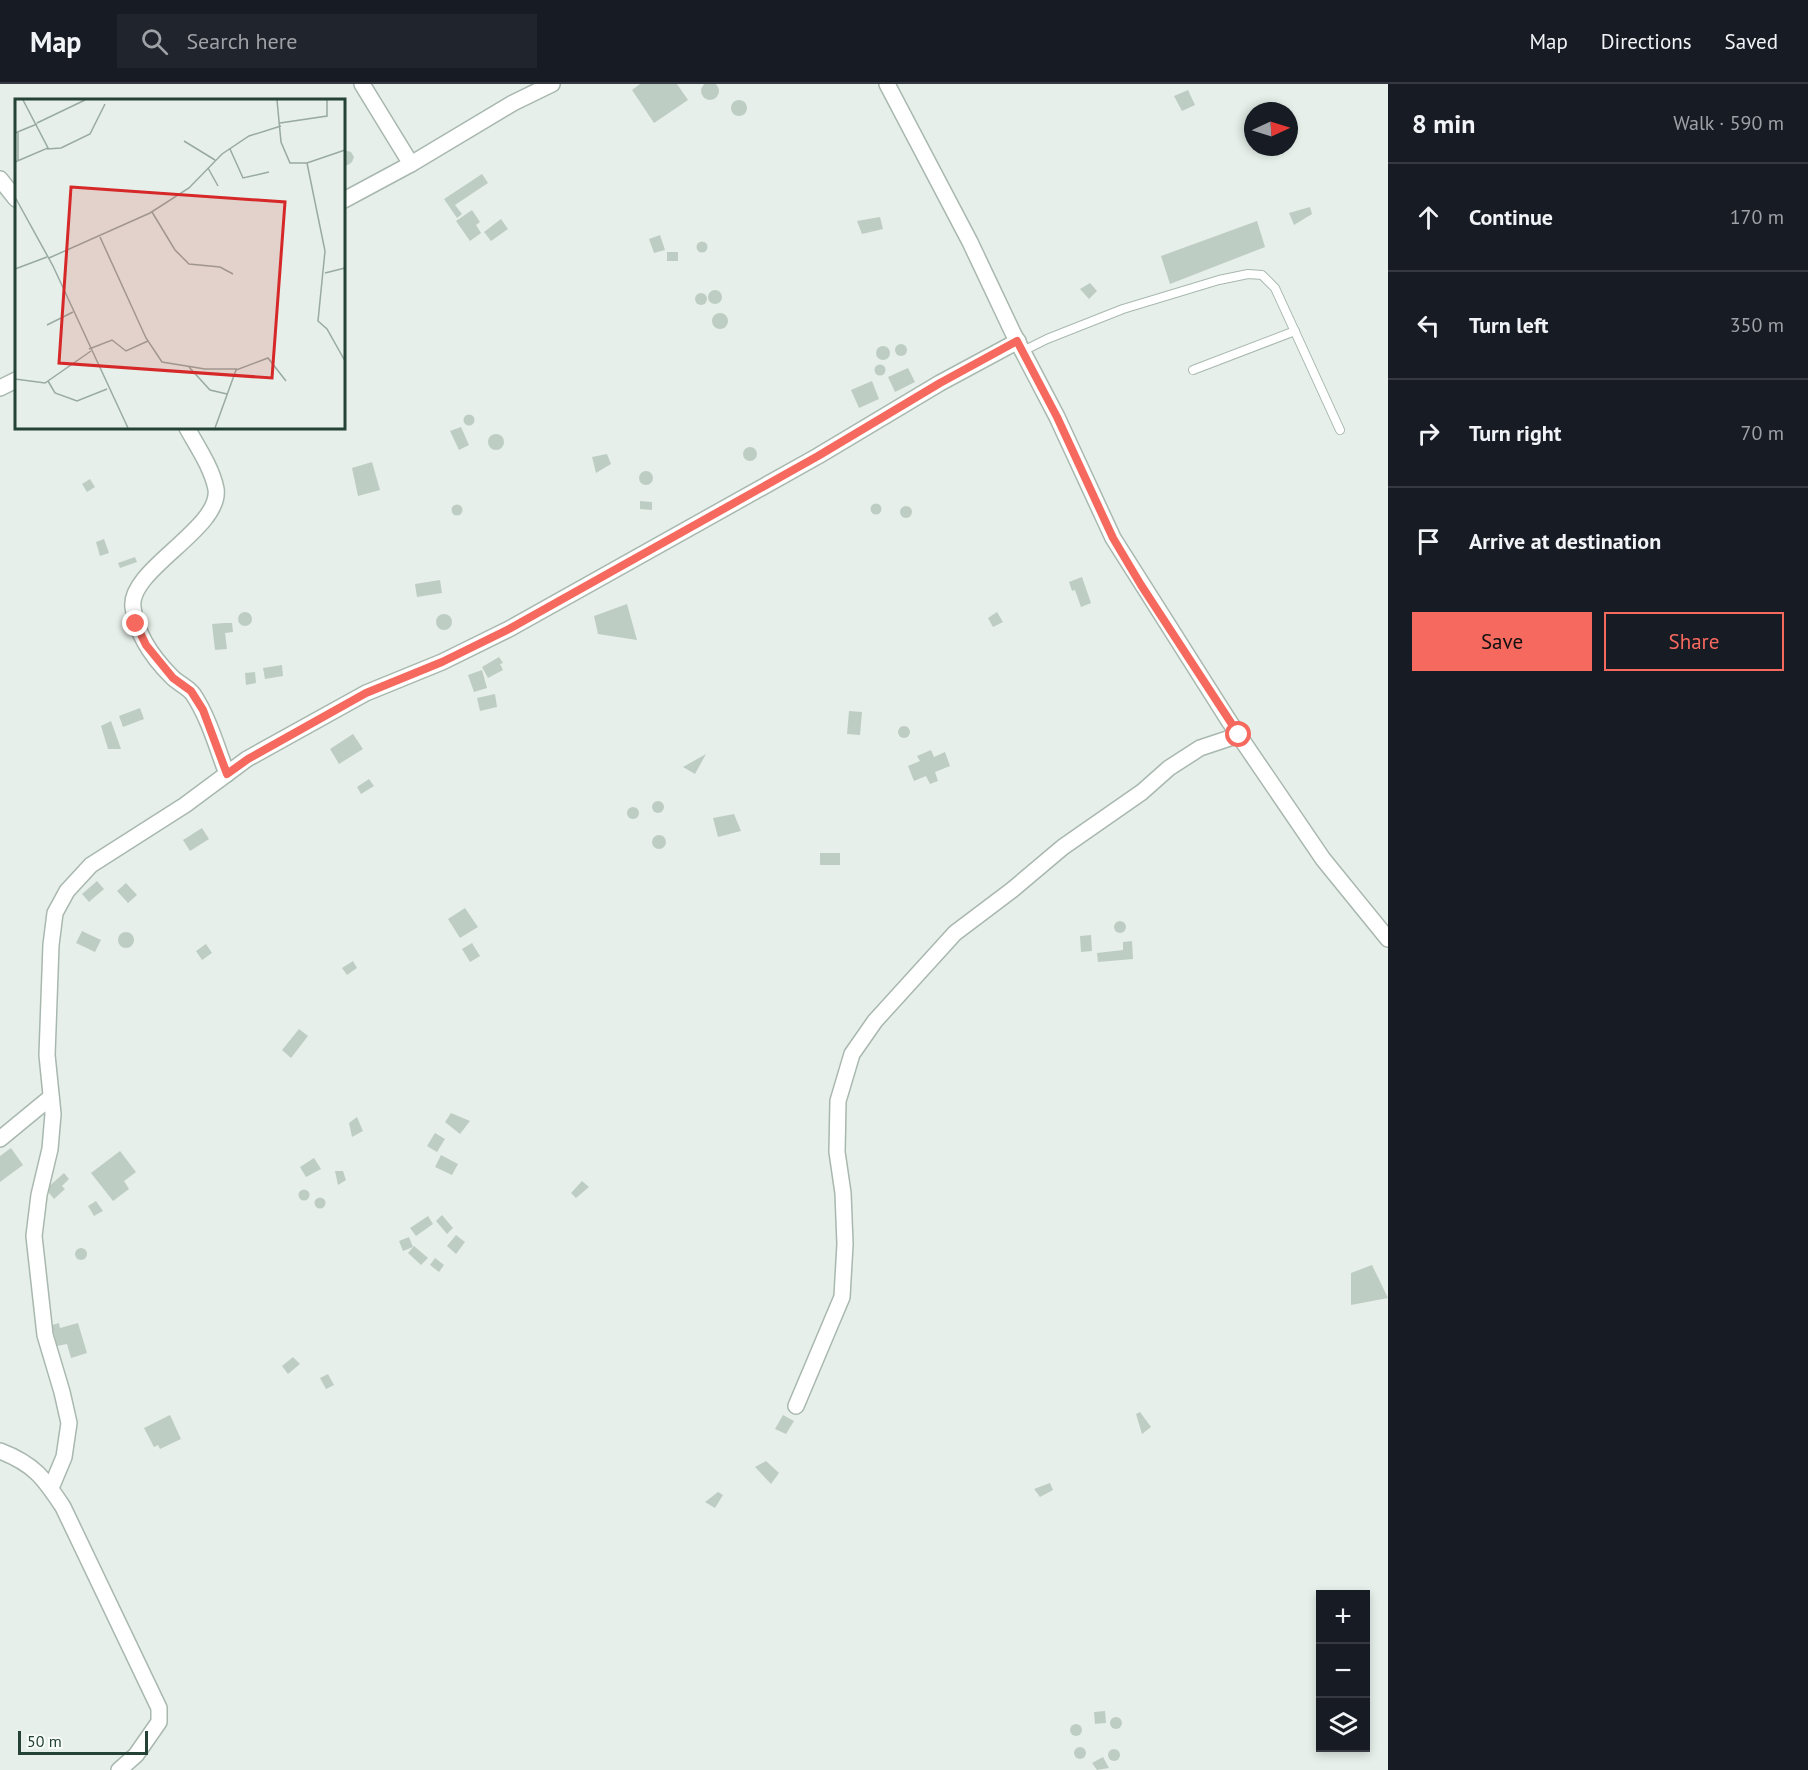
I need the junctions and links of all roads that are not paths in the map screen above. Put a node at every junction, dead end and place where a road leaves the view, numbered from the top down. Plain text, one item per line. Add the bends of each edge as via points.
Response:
1 (362, 84) edge
2 (552, 84) edge
3 (886, 84) edge
4 (411, 164) junction
5 (0, 179) edge
6 (15, 198) edge
7 (345, 199) edge
8 (1295, 331) junction
9 (1020, 346) junction
10 (1193, 370) dead end
11 (15, 380) edge
12 (0, 388) edge
13 (188, 429) edge
14 (1340, 430) dead end
15 (1239, 735) junction
16 (227, 774) junction
17 (1388, 939) edge
18 (51, 1097) junction
19 (0, 1139) edge
20 (796, 1406) dead end
21 (0, 1451) edge
22 (51, 1488) junction
23 (119, 1770) edge

1 - 4 street
2 - 4 street via 513,102
3 - 9 street
4 - 7 street
5 - 6 street
8 - 9 lane via 1275,288 1262,275 1248,274 1123,309
8 - 10 lane
8 - 14 lane
9 - 15 street via 1113,538
9 - 16 street via 940,383 518,624 442,662 366,693
11 - 12 street
13 - 16 street via 216,489 216,504 204,522 148,576 134,595 132,606 146,645 173,678 191,691 203,710
15 - 17 street via 1323,859
15 - 20 street via 1200,747 1169,768 955,933 875,1021 852,1054 838,1101 837,1152 845,1244 842,1297
16 - 18 street via 91,865 67,891 55,913 48,1055
18 - 19 street
18 - 22 street via 50,1149 34,1236 45,1335 69,1423 64,1457
21 - 22 street via 18,1458 44,1477
22 - 23 street via 159,1708 159,1722 136,1755

